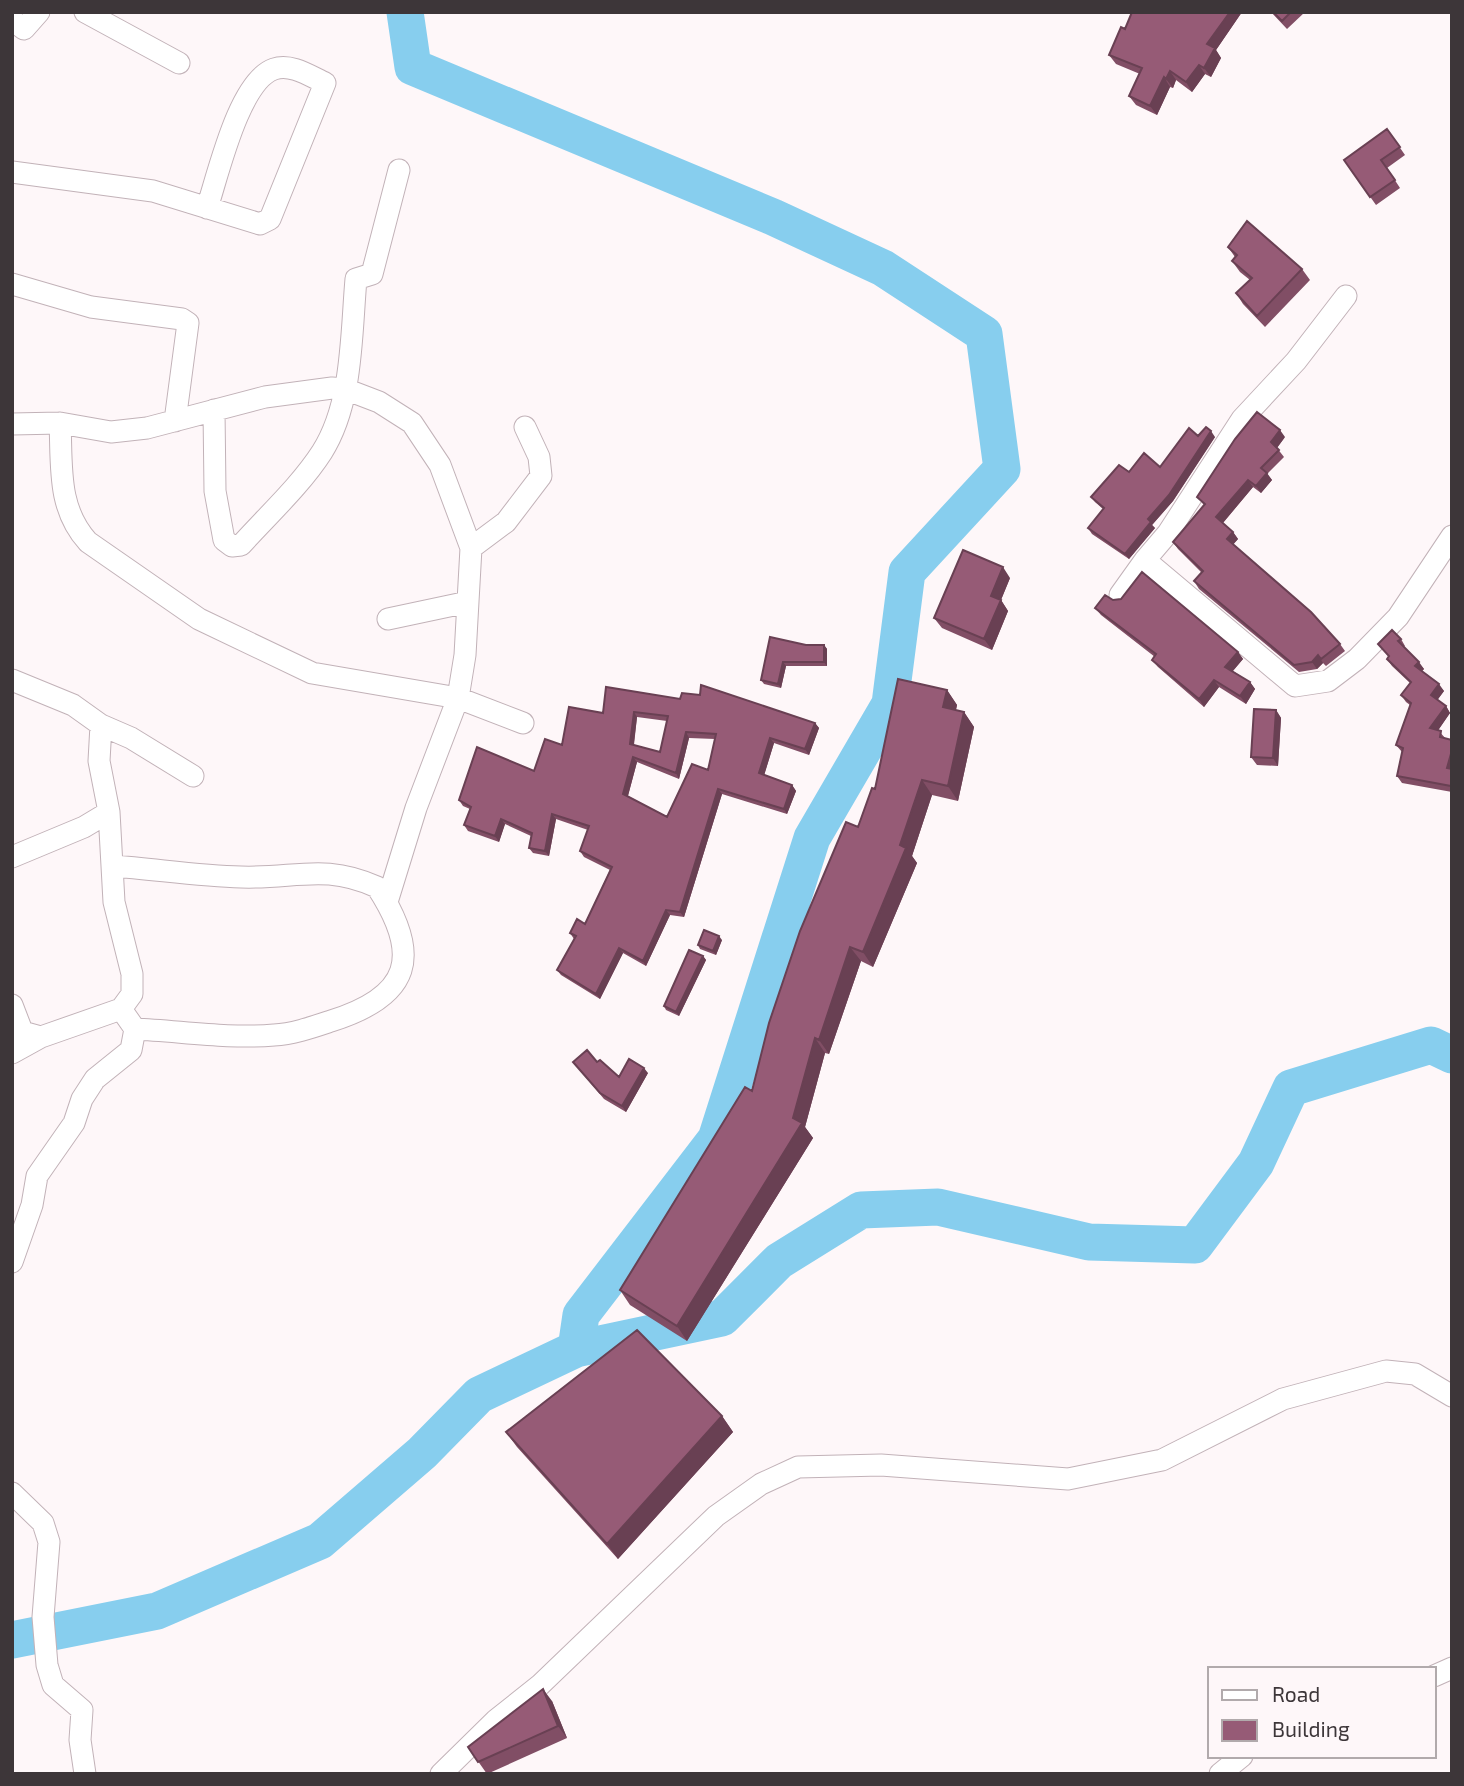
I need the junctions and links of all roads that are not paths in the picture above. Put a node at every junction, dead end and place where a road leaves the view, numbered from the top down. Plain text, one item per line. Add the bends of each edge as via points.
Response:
1 (39, 12) edge
2 (85, 12) edge
3 (12, 20) edge
4 (179, 63) dead end
5 (399, 170) dead end
6 (12, 172) edge
7 (207, 208) junction
8 (12, 284) edge
9 (1346, 296) dead end
10 (345, 389) junction
11 (214, 410) junction
12 (174, 421) junction
13 (60, 423) junction
14 (12, 424) edge
15 (525, 427) dead end
16 (1452, 536) edge
17 (471, 548) junction
18 (1145, 560) junction
19 (1121, 595) edge
20 (468, 602) junction
21 (388, 619) dead end
22 (12, 680) edge
23 (458, 698) junction
24 (523, 723) dead end
25 (100, 725) junction
26 (193, 776) dead end
27 (109, 812) junction
28 (12, 857) edge
29 (112, 866) junction
30 (387, 902) junction
31 (12, 1005) edge
32 (121, 1010) junction
33 (135, 1029) junction
34 (25, 1032) edge
35 (12, 1053) edge
36 (12, 1262) edge
37 (1452, 1396) edge
38 (12, 1493) edge
39 (1452, 1668) edge
40 (1436, 1675) edge
41 (1240, 1758) edge
42 (85, 1774) edge
43 (442, 1774) edge
44 (1220, 1774) edge

1 - 3 street via 24,29
2 - 4 street
5 - 10 street via 372,274 356,279
6 - 7 street via 153,191
7 - 7 street via 239,113 260,79 274,69 291,68 325,83 270,219 260,224
8 - 12 street via 91,307 188,323
9 - 18 street via 1296,361 1242,419 1168,533
10 - 11 street via 265,397
10 - 11 street via 323,451 241,545 224,540 215,491
10 - 17 street via 379,402 412,424 440,465
11 - 12 street
12 - 13 street via 111,432
13 - 14 street
13 - 23 street via 68,515 88,542 171,603 312,673
15 - 17 street via 539,457 541,476 506,522
16 - 18 street via 1398,617 1357,659 1328,681 1295,686
17 - 20 street
18 - 19 street
20 - 21 street
20 - 23 street
22 - 25 street via 73,705
23 - 24 street
23 - 30 street via 416,808
25 - 26 street via 131,738
25 - 27 street via 99,761
27 - 28 street
27 - 29 street
29 - 30 street via 269,878 339,872 377,887
29 - 32 street via 114,902 132,974 132,994
30 - 33 street via 405,953 392,989 375,1004 320,1025 274,1035
31 - 34 street
32 - 33 street
32 - 34 street
33 - 36 street via 131,1050 95,1079 74,1123 37,1176
34 - 35 street
37 - 43 street via 1415,1374 1386,1371 1283,1399 1162,1460 1068,1479 881,1465 798,1467 761,1484 716,1516
38 - 42 street via 43,1523 48,1542 43,1617 47,1665 53,1685 82,1710
39 - 40 street
41 - 44 street

